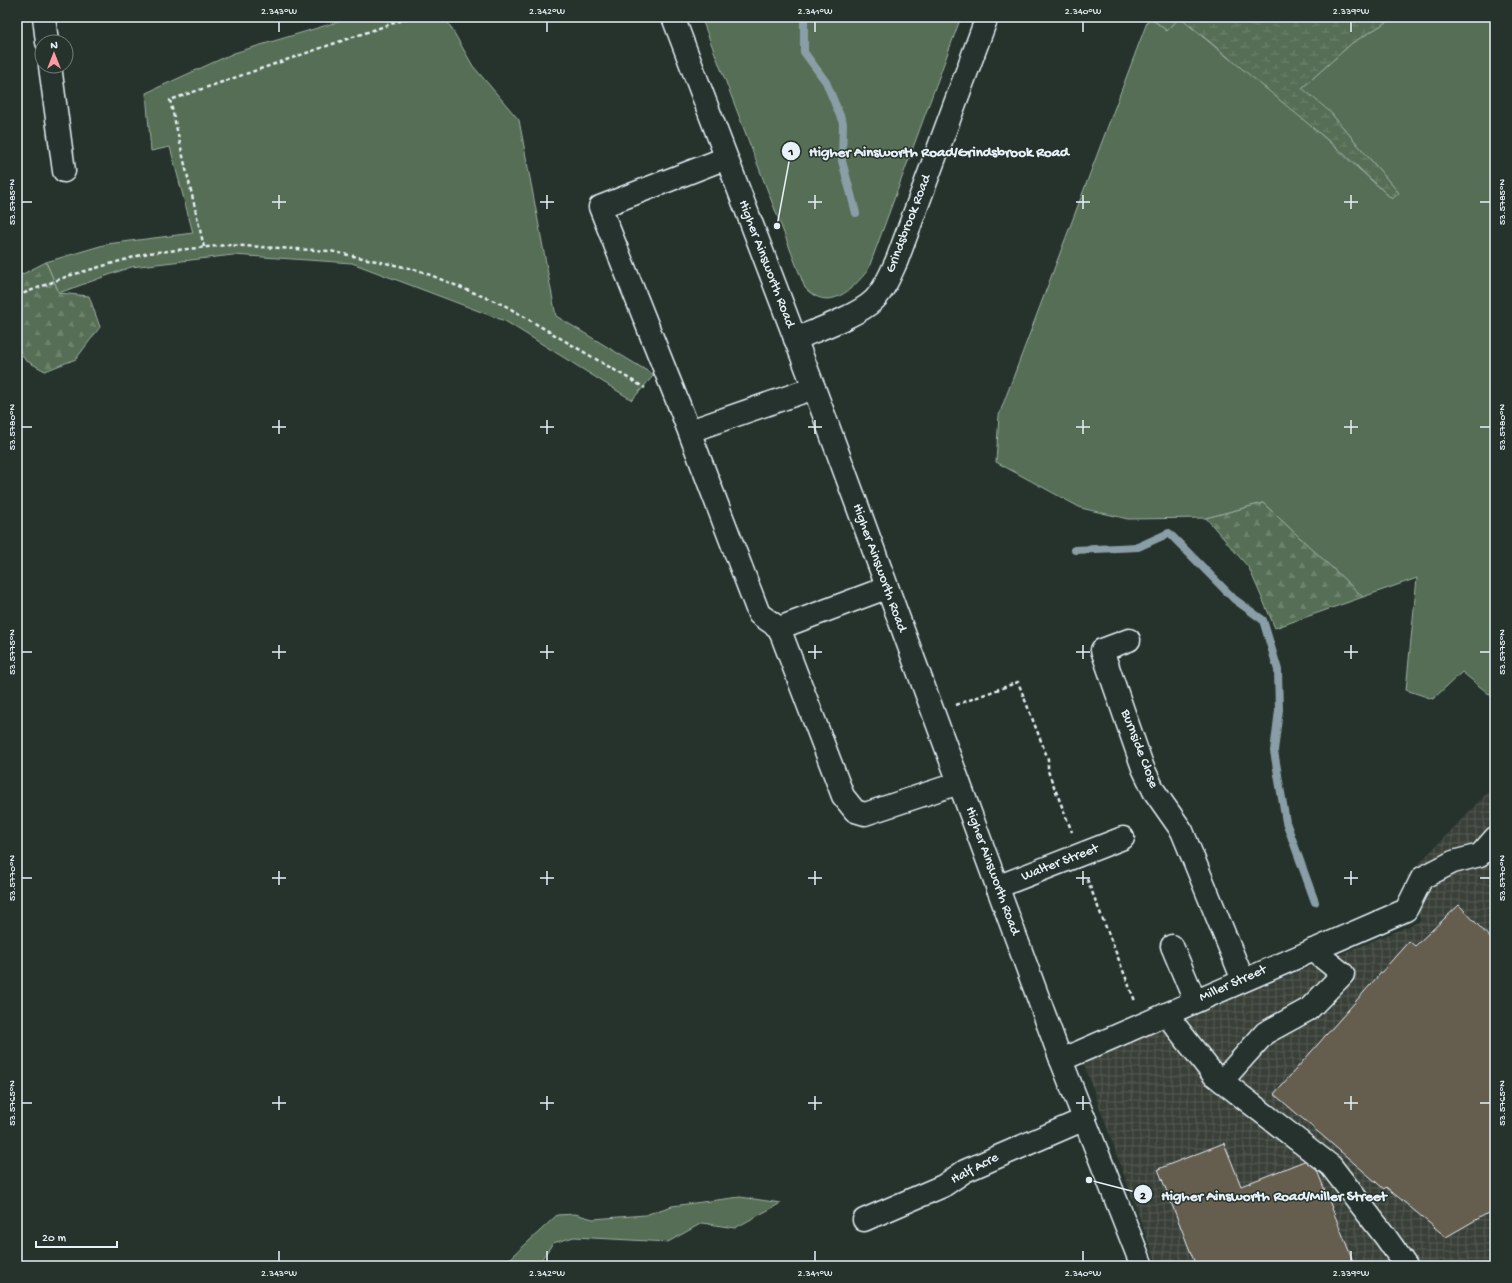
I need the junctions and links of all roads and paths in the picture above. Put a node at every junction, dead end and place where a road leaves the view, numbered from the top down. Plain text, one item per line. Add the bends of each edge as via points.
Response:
1 (44, 17) edge
2 (411, 17) edge
3 (673, 17) edge
4 (987, 17) edge
5 (46, 34) edge
6 (51, 74) edge
7 (726, 158) junction
8 (64, 171) dead end
9 (204, 247) junction
10 (17, 296) edge
11 (795, 339) junction
12 (814, 388) junction
13 (647, 390) dead end
14 (690, 431) junction
15 (886, 588) junction
16 (779, 628) junction
17 (1129, 640) dead end
18 (933, 714) junction
19 (959, 783) junction
20 (1123, 838) dead end
21 (1495, 838) edge
22 (1079, 856) junction
23 (997, 887) junction
24 (1172, 946) dead end
25 (1313, 950) junction
26 (1243, 980) junction
27 (1195, 1002) junction
28 (1166, 1014) junction
29 (1144, 1024) junction
30 (1061, 1060) junction
31 (1222, 1081) junction
32 (1085, 1119) junction
33 (864, 1220) dead end
34 (1142, 1266) edge
35 (1406, 1266) edge

1 - 5 street
2 - 9 path via 170,100
3 - 7 street, Higher Ainsworth Road
4 - 11 street, Grindsbrook Road via 897,260 885,285 875,299 861,310
6 - 8 street
7 - 11 street, Higher Ainsworth Road
7 - 14 street via 600,207
9 - 10 path via 148,253 68,276
9 - 13 path via 227,245 330,251 418,270 504,305
11 - 12 street, Higher Ainsworth Road
12 - 14 street
12 - 15 street, Higher Ainsworth Road
14 - 16 street via 759,614
15 - 16 street
15 - 18 street, Higher Ainsworth Road
16 - 19 street via 843,796 856,811 865,814
17 - 26 street, Burnside Close via 1102,650 1143,768 1154,791 1182,831
18 - 19 street, Higher Ainsworth Road
18 - 22 path via 1018,682 1048,759 1048,771
19 - 23 street, Higher Ainsworth Road
20 - 22 street, Walter Street
21 - 25 street, Miller Street via 1480,855 1453,862 1422,878 1406,910
22 - 23 street, Walter Street
22 - 29 path
23 - 30 street, Higher Ainsworth Road
24 - 27 street
25 - 26 street, Miller Street
25 - 31 street via 1343,974 1309,1009 1265,1033
26 - 27 street, Miller Street
27 - 28 street, Miller Street
28 - 29 street, Miller Street
28 - 31 street via 1212,1074
29 - 30 street, Miller Street
30 - 32 street, Higher Ainsworth Road
31 - 35 street via 1331,1166
32 - 33 street, Half Acre via 965,1171 943,1186
32 - 34 street, Higher Ainsworth Road

